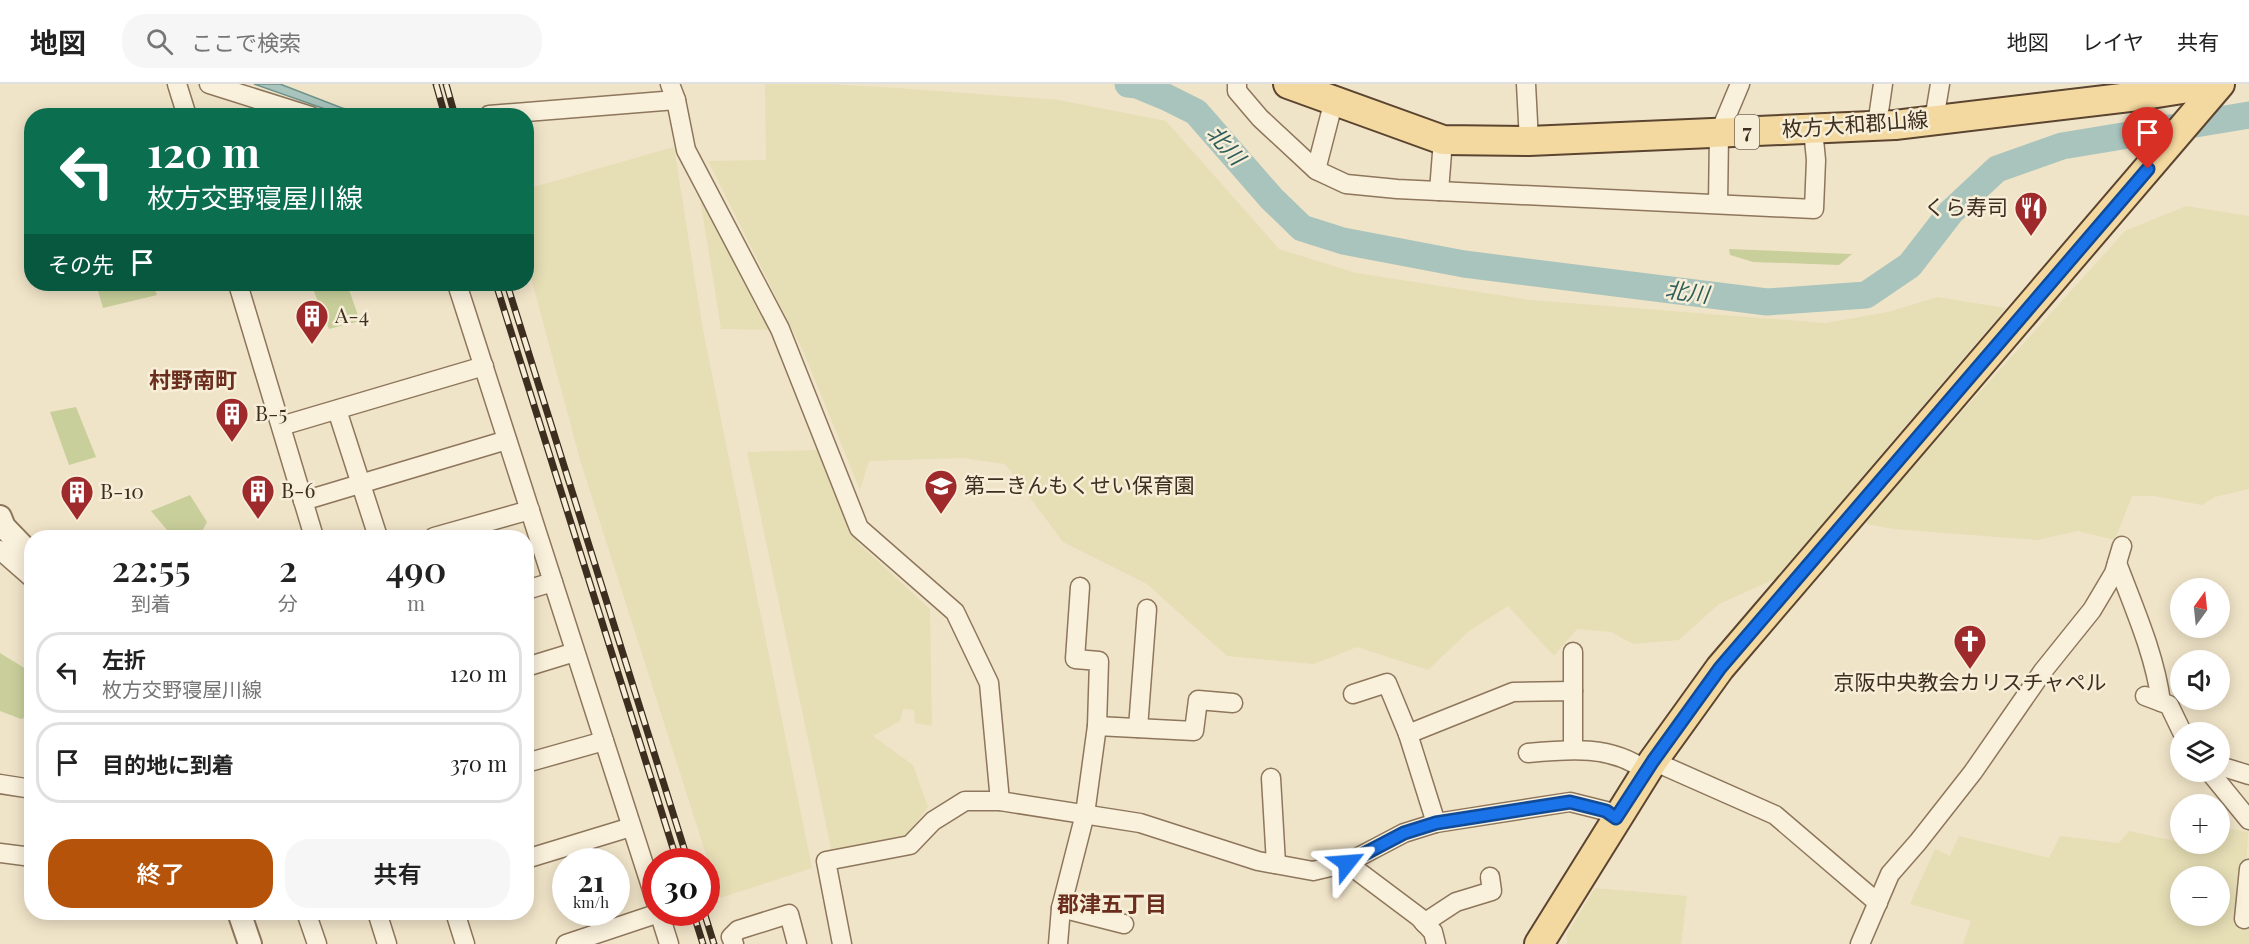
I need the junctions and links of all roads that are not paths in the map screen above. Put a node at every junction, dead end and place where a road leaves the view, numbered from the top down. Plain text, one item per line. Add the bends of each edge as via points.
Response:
1 (177, 84) edge
2 (209, 84) edge
3 (1237, 84) edge
4 (1287, 84) edge
5 (1526, 84) edge
6 (1740, 84) edge
7 (1883, 84) edge
8 (1940, 84) edge
9 (2220, 84) edge
10 (2122, 91) edge
11 (673, 93) edge
12 (2207, 95) edge
13 (1334, 100) junction
14 (184, 108) edge
15 (286, 108) edge
16 (534, 110) edge
17 (1934, 120) junction
18 (1877, 125) junction
19 (1813, 129) junction
20 (1719, 134) junction
21 (1443, 140) junction
22 (1529, 141) junction
23 (1316, 170) junction
24 (1439, 191) junction
25 (1719, 204) junction
26 (240, 291) edge
27 (459, 291) edge
28 (484, 366) junction
29 (338, 410) junction
30 (281, 426) junction
31 (507, 440) junction
32 (361, 483) junction
33 (303, 501) junction
34 (530, 510) junction
35 (0, 517) edge
36 (312, 530) edge
37 (376, 530) edge
38 (459, 530) edge
39 (24, 548) edge
40 (0, 550) edge
41 (24, 571) edge
42 (553, 582) junction
43 (1080, 587) dead end
44 (534, 588) edge
45 (1147, 609) dead end
46 (575, 652) junction
47 (1573, 652) dead end
48 (534, 665) edge
49 (1573, 691) junction
50 (1353, 694) dead end
51 (1233, 703) dead end
52 (2177, 722) edge
53 (1097, 726) junction
54 (1138, 728) junction
55 (1408, 734) junction
56 (604, 741) junction
57 (1573, 749) junction
58 (1528, 753) dead end
59 (534, 761) edge
60 (1649, 766) junction
61 (2230, 769) edge
62 (2249, 775) edge
63 (1270, 778) dead end
64 (2218, 782) edge
65 (0, 784) edge
66 (24, 788) edge
67 (1000, 801) junction
68 (1085, 814) junction
69 (1616, 818) junction
70 (2249, 820) edge
71 (1436, 823) junction
72 (632, 827) junction
73 (0, 854) edge
74 (24, 856) edge
75 (534, 857) edge
76 (642, 859) edge
77 (1347, 863) junction
78 (1276, 864) junction
79 (2249, 869) edge
80 (1493, 890) dead end
81 (1878, 903) junction
82 (1061, 908) junction
83 (642, 915) edge
84 (242, 920) edge
85 (309, 920) edge
86 (380, 920) edge
87 (458, 920) edge
88 (2244, 920) dead end
89 (1424, 923) junction
90 (1124, 924) dead end
91 (663, 926) edge
92 (250, 944) edge
93 (317, 944) edge
94 (387, 944) edge
95 (465, 944) edge
96 (566, 944) edge
97 (669, 944) edge
98 (734, 944) edge
99 (797, 944) edge
100 (842, 944) edge
101 (1058, 944) edge
102 (1436, 944) edge
103 (1539, 944) edge
104 (1860, 944) edge

1 - 14 street
2 - 15 street
3 - 23 street via 1237,91 1260,118
4 - 13 main road, 枚方大和郡山線 / 7
5 - 22 street
6 - 20 street
7 - 18 street
8 - 17 street
9 - 12 main road
10 - 12 main road, 枚方大和郡山線 / 7
10 - 17 main road, 枚方大和郡山線 / 7
11 - 16 street
11 - 67 street via 686,150 780,329 859,528 955,612 989,683
12 - 60 main road via 2169,145 1728,659
13 - 21 main road, 枚方大和郡山線 / 7
13 - 23 street
17 - 18 main road, 枚方大和郡山線 / 7
18 - 19 main road, 枚方大和郡山線 / 7
19 - 20 main road, 枚方大和郡山線 / 7
19 - 25 street via 1814,209
20 - 22 main road, 枚方大和郡山線 / 7
20 - 25 street
21 - 22 main road, 枚方大和郡山線 / 7
21 - 24 street
23 - 24 street via 1346,184
24 - 25 street
26 - 30 street
27 - 28 street
28 - 29 street
28 - 31 street
29 - 30 street
29 - 32 street
30 - 33 street
31 - 32 street
31 - 34 street
32 - 33 street
32 - 37 street
33 - 36 street
34 - 38 street
34 - 42 street
35 - 39 street via 4,527
40 - 41 street
42 - 44 street
42 - 46 street
43 - 53 street via 1075,659 1099,661
45 - 54 street
46 - 48 street
46 - 56 street
47 - 49 street
49 - 55 street via 1513,692
49 - 57 street
50 - 55 street via 1387,683
51 - 54 street via 1198,699 1194,731
52 - 81 street via 2169,705 2153,699 2159,685 2120,555 2092,610 2043,671 1973,772 1890,874
53 - 54 street
53 - 68 street
55 - 71 street
56 - 59 street
56 - 72 street
57 - 58 street
57 - 60 street via 1607,753
60 - 69 main road
60 - 81 street via 1775,815
61 - 62 street
63 - 78 street
64 - 70 street
65 - 66 street
67 - 68 street
67 - 100 street via 965,801 933,821 910,845 826,861
68 - 78 street via 1140,823
68 - 82 street
69 - 71 street via 1606,811 1570,802
69 - 103 main road
71 - 77 street via 1404,833
72 - 75 street
72 - 76 street
73 - 74 street
77 - 78 street via 1313,871
77 - 89 street
79 - 88 street
80 - 89 street via 1456,902
81 - 104 street
82 - 90 street
82 - 101 street
83 - 96 street
84 - 92 street
85 - 93 street
86 - 94 street
87 - 95 street
89 - 102 street via 1434,932
91 - 97 street
98 - 99 street via 731,937 738,930 789,914

